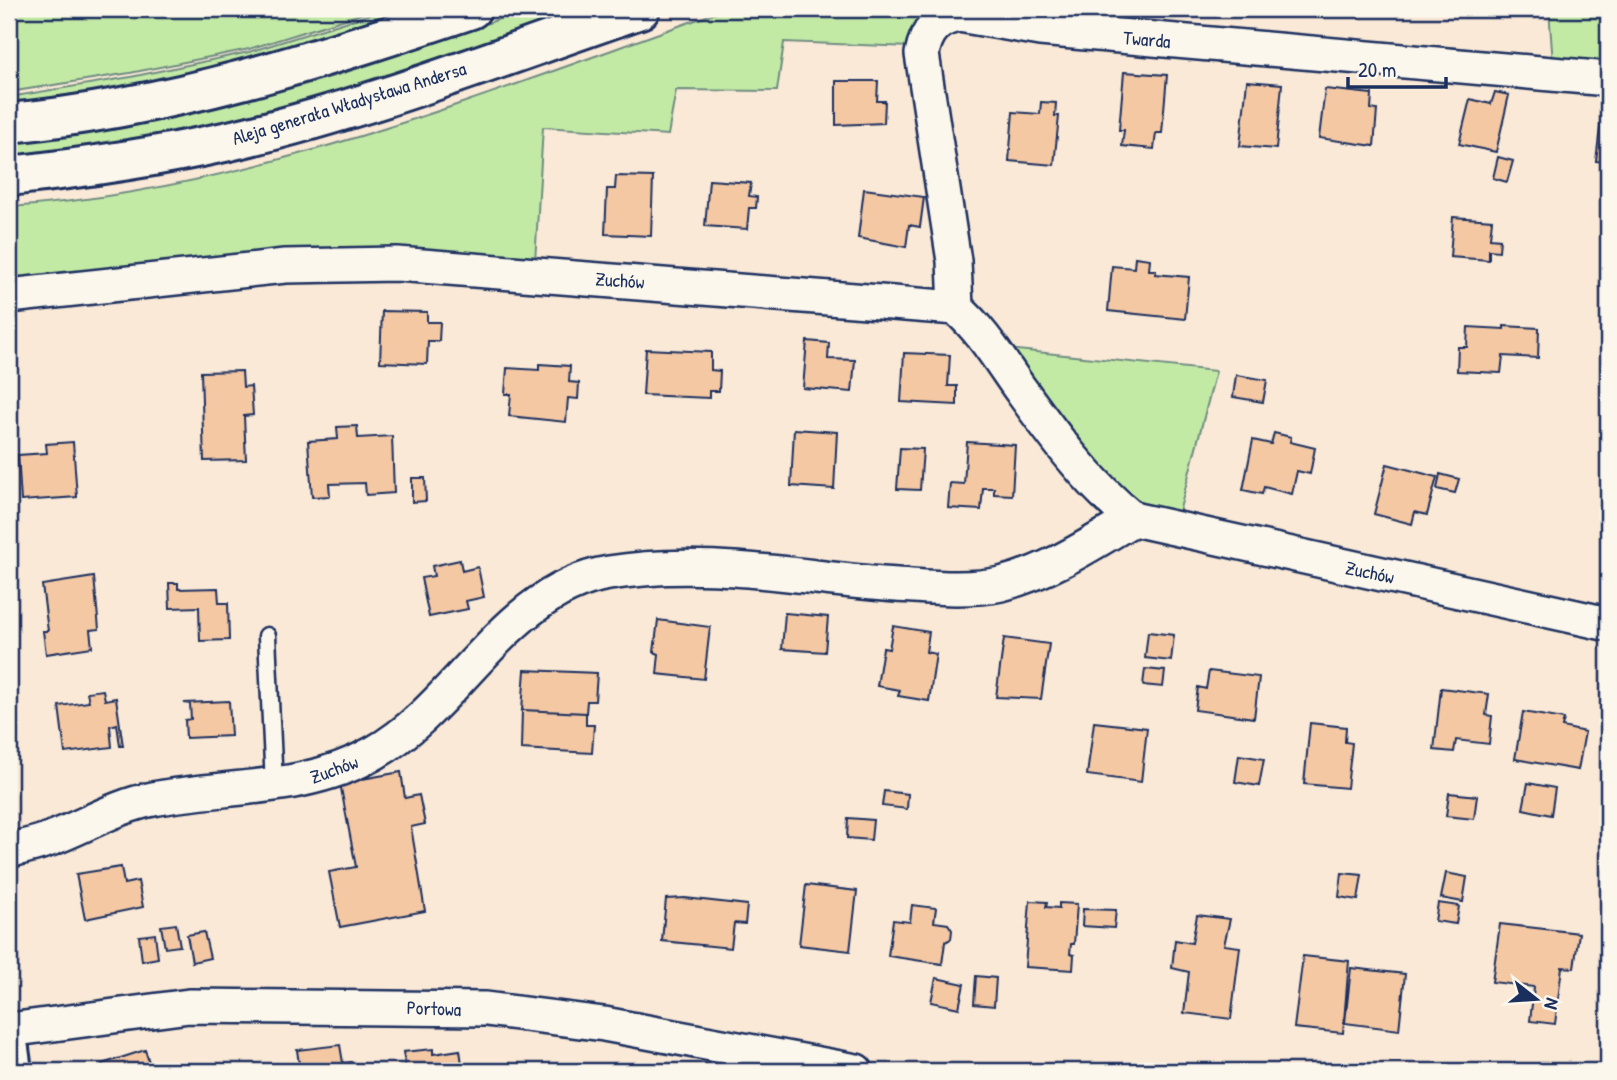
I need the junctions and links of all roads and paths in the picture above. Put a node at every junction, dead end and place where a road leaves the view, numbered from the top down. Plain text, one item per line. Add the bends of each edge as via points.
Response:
1 (471, 9) edge
2 (640, 9) edge
3 (1608, 79) edge
4 (18, 122) edge
5 (19, 175) edge
6 (9, 296) edge
7 (956, 308) junction
8 (1133, 519) junction
9 (1608, 624) edge
10 (267, 636) dead end
11 (274, 785) junction
12 (9, 851) edge
13 (9, 1030) edge
14 (9, 1049) edge
15 (12, 1071) edge
16 (856, 1071) edge

1 - 4 main road via 316,62 215,88 124,108
2 - 5 main road, Aleja generała Władysława Andersa via 330,113 231,141 131,161
3 - 7 street, Twarda via 946,18 932,27 922,54 954,261
6 - 7 street, Zuchów via 285,266 397,264
7 - 8 street, Zuchów via 977,328 1098,491
8 - 9 street, Zuchów
8 - 11 street, Zuchów via 1042,569 998,584 935,587 839,581 704,565 586,578 538,602 423,715 376,752 323,775
10 - 11 lane
11 - 12 street, Zuchów via 152,799
13 - 16 street, Portowa via 189,1006 486,1010 604,1024
14 - 15 main road

